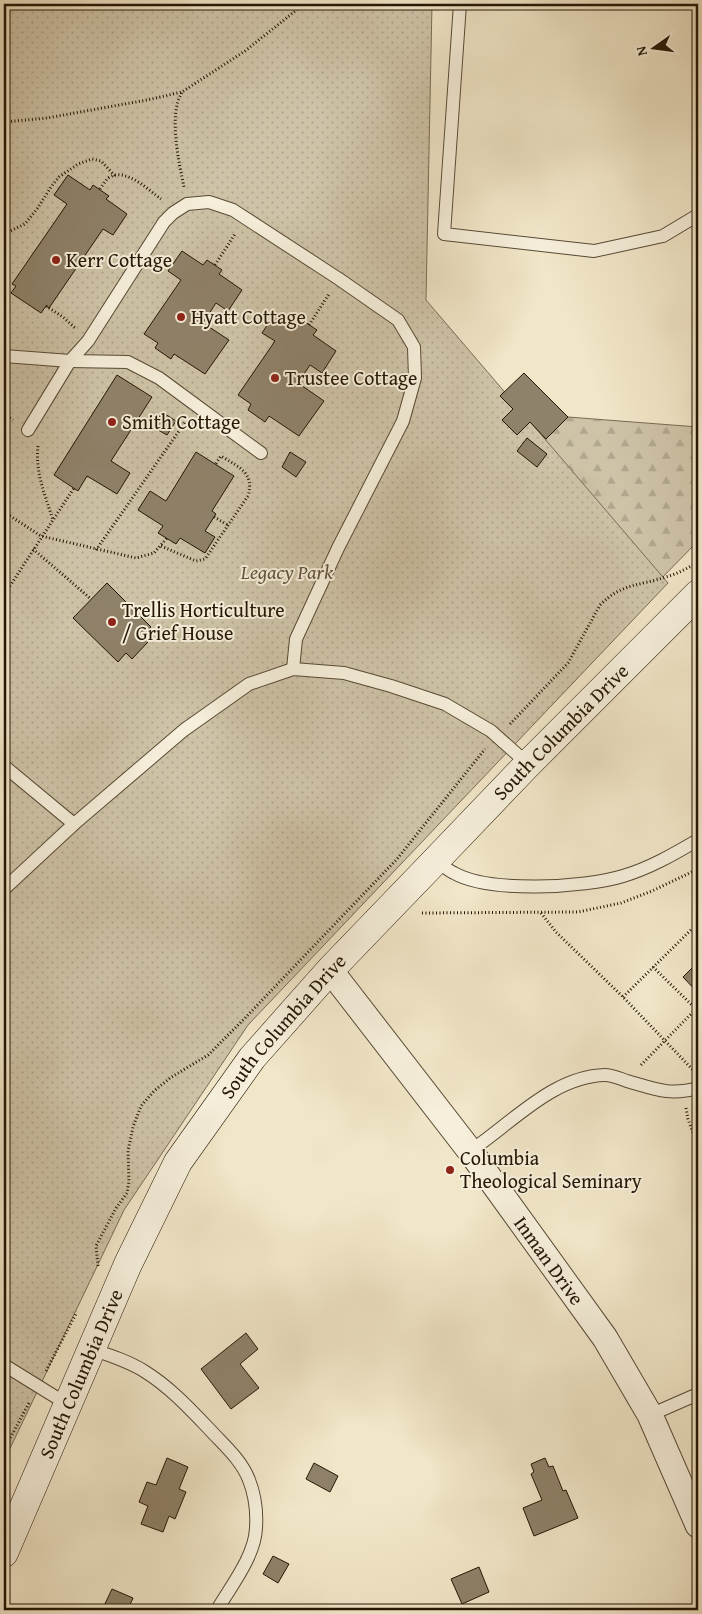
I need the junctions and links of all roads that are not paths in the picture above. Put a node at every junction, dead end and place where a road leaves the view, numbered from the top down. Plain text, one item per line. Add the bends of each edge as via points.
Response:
1 (460, 4) edge
2 (698, 215) edge
3 (4, 356) edge
4 (70, 361) junction
5 (28, 430) road end
6 (261, 454) dead end
7 (698, 594) edge
8 (293, 669) junction
9 (528, 764) junction
10 (4, 766) edge
11 (74, 824) junction
12 (698, 840) edge
13 (436, 860) junction
14 (4, 888) edge
15 (330, 970) junction
16 (698, 1088) edge
17 (470, 1151) junction
18 (91, 1349) junction
19 (4, 1365) edge
20 (698, 1394) edge
21 (67, 1404) junction
22 (650, 1415) junction
23 (698, 1524) edge
24 (4, 1553) edge
25 (218, 1610) edge

1 - 2 lane via 444,234 594,251 662,236
3 - 4 lane
4 - 5 lane
4 - 6 lane via 128,362 160,378
4 - 8 lane via 88,341 164,222 187,204 209,202 233,210 398,320 414,347 415,378 403,421 296,639
7 - 9 main road, South Columbia Drive
8 - 9 lane via 344,673 445,704 491,731
8 - 11 lane via 250,684 191,725
9 - 13 main road, South Columbia Drive
10 - 11 lane
11 - 14 lane
12 - 13 lane via 661,861 622,876 537,887 483,883 454,874
13 - 15 main road, South Columbia Drive
15 - 17 street, Inman Drive
15 - 18 main road, South Columbia Drive via 252,1058 178,1162
16 - 17 lane via 663,1092 606,1075 579,1080 550,1092
17 - 22 street, Inman Drive via 605,1338
18 - 21 main road, South Columbia Drive
18 - 25 lane via 143,1370 164,1385 238,1460 249,1478 255,1497 256,1529 252,1548
19 - 21 lane
20 - 22 lane
21 - 24 main road, South Columbia Drive
22 - 23 street, Inman Drive

